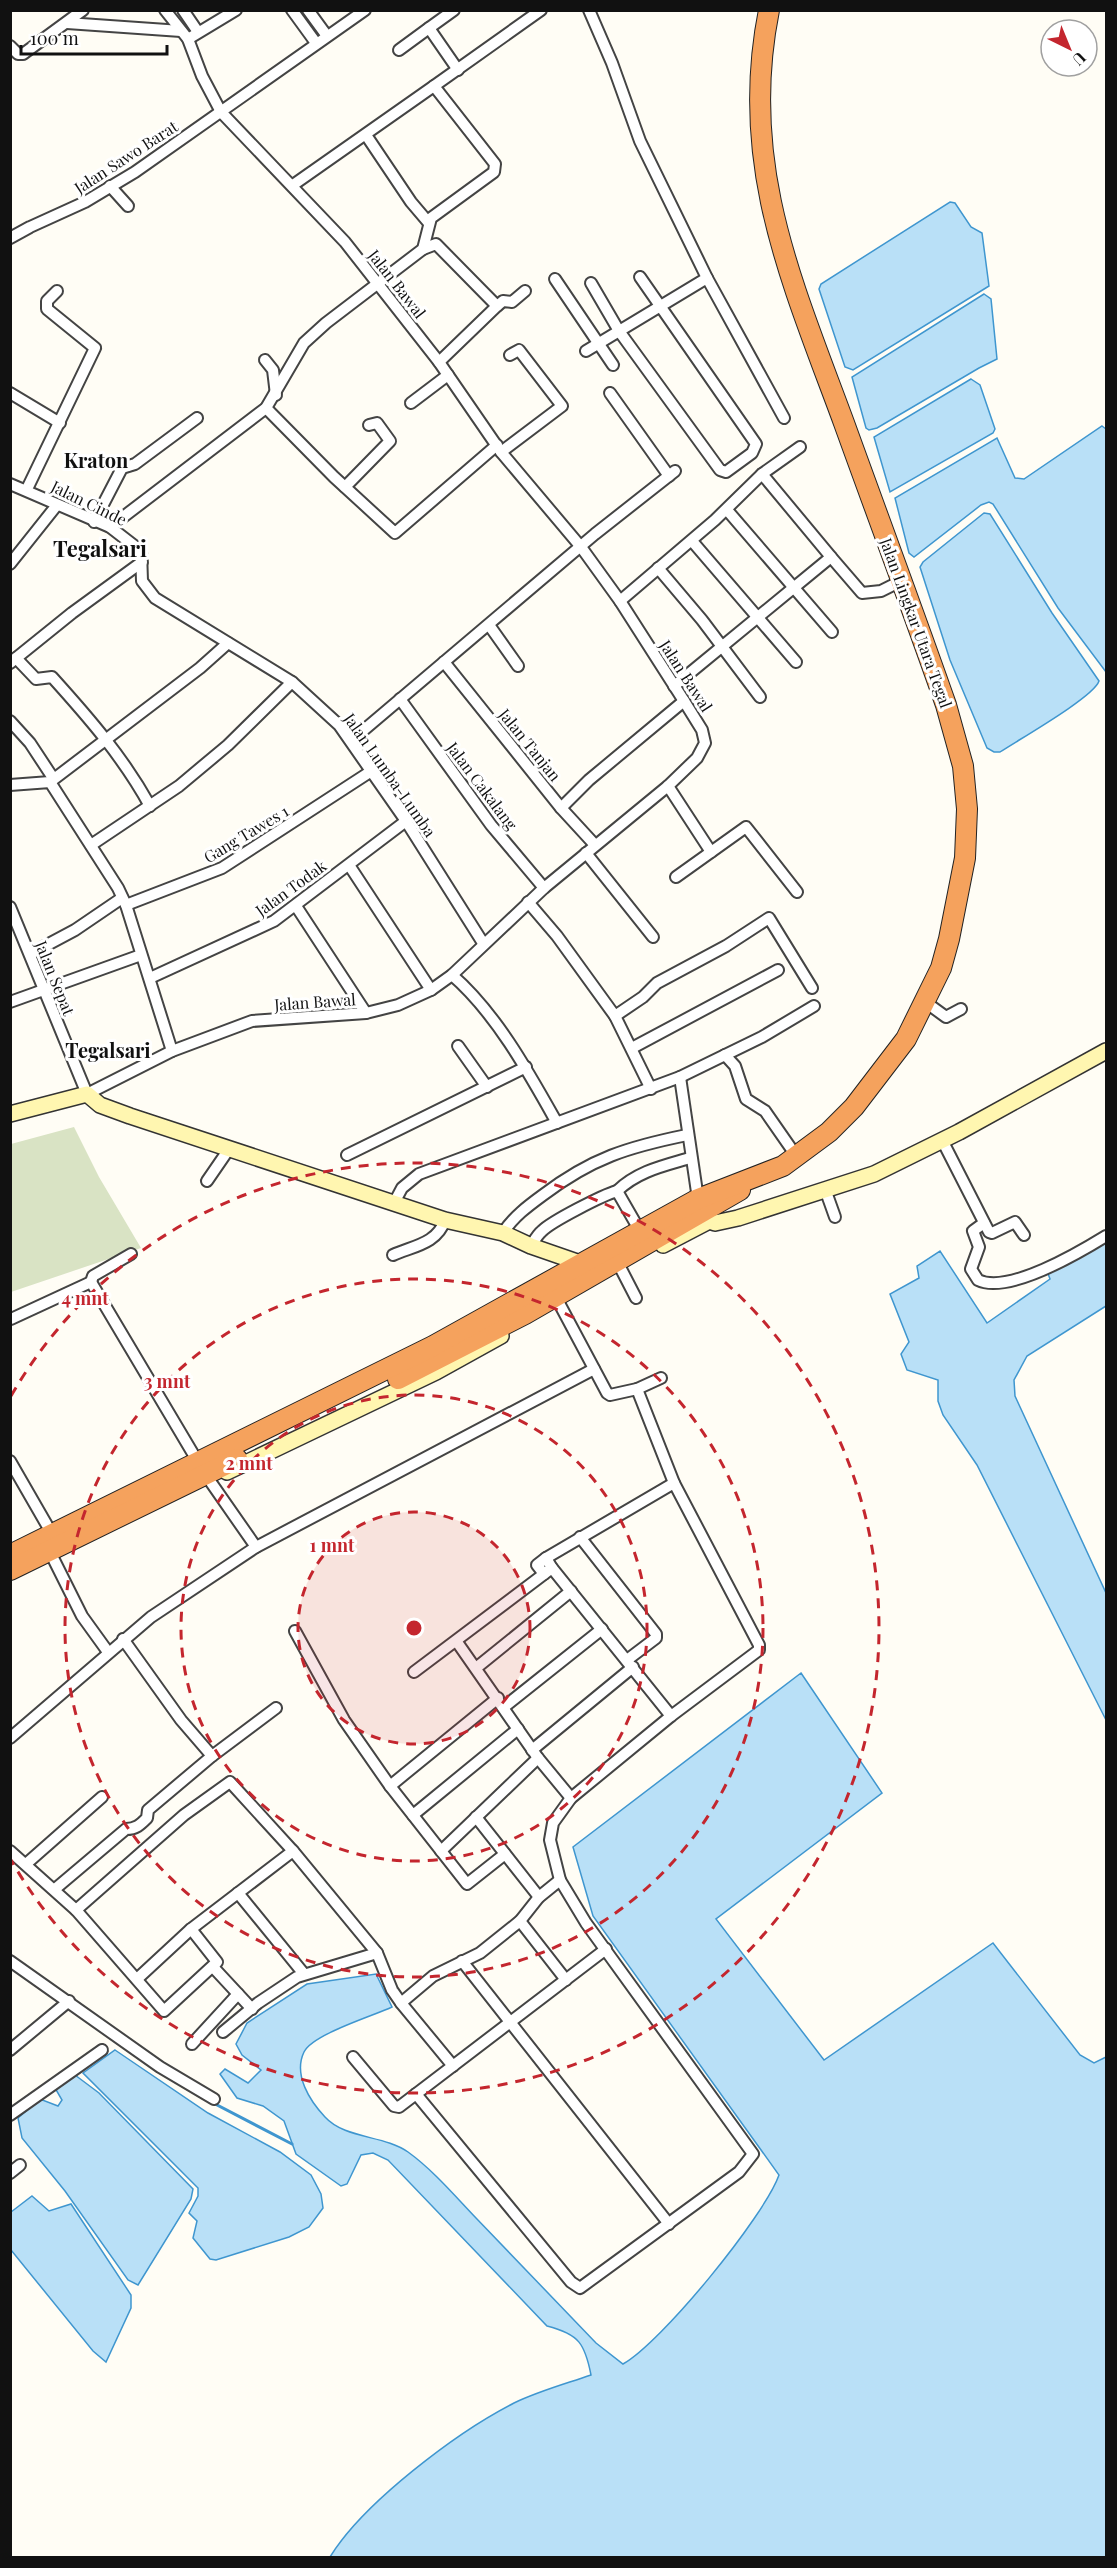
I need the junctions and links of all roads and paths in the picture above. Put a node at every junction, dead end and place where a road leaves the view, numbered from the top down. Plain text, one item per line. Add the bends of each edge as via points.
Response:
1 (83, 10) edge
2 (165, 10) edge
3 (183, 10) edge
4 (236, 10) edge
5 (292, 10) edge
6 (308, 10) edge
7 (365, 10) edge
8 (454, 10) edge
9 (541, 10) edge
10 (589, 10) edge
11 (769, 10) edge
12 (67, 23) junction
13 (429, 28) junction
14 (191, 35) junction
15 (327, 36) junction
16 (316, 43) junction
17 (10, 46) edge
18 (399, 50) dead end
19 (458, 70) junction
20 (434, 86) junction
21 (223, 110) junction
22 (366, 135) junction
23 (297, 182) junction
24 (110, 186) junction
25 (128, 206) dead end
26 (428, 222) junction
27 (10, 238) edge
28 (423, 249) junction
29 (640, 277) dead end
30 (707, 278) junction
31 (555, 279) dead end
32 (591, 283) dead end
33 (381, 288) junction
34 (57, 291) dead end
35 (525, 291) dead end
36 (497, 306) junction
37 (659, 306) junction
38 (619, 331) junction
39 (598, 345) junction
40 (586, 351) dead end
41 (510, 355) dead end
42 (444, 357) junction
43 (265, 360) dead end
44 (613, 365) dead end
45 (447, 375) junction
46 (275, 392) junction
47 (10, 393) edge
48 (610, 393) dead end
49 (411, 403) dead end
50 (267, 408) junction
51 (197, 418) dead end
52 (784, 418) dead end
53 (60, 423) junction
54 (369, 425) dead end
55 (506, 446) junction
56 (800, 447) dead end
57 (762, 474) junction
58 (10, 483) edge
59 (345, 487) junction
60 (27, 489) junction
61 (57, 505) junction
62 (727, 510) junction
63 (94, 522) junction
64 (110, 527) junction
65 (692, 541) junction
66 (584, 545) junction
67 (831, 557) junction
68 (142, 562) junction
69 (10, 564) edge
70 (658, 568) junction
71 (901, 581) junction
72 (793, 589) junction
73 (620, 602) junction
74 (758, 616) junction
75 (489, 625) junction
76 (832, 632) dead end
77 (228, 643) junction
78 (721, 648) junction
79 (13, 660) edge
80 (444, 662) junction
81 (796, 662) dead end
82 (518, 666) dead end
83 (292, 682) junction
84 (677, 684) junction
85 (760, 697) dead end
86 (400, 699) junction
87 (684, 700) junction
88 (10, 721) edge
89 (106, 739) junction
90 (352, 740) junction
91 (373, 771) junction
92 (51, 780) junction
93 (10, 785) edge
94 (668, 786) junction
95 (150, 806) junction
96 (561, 808) junction
97 (406, 821) junction
98 (92, 845) junction
99 (595, 845) junction
100 (711, 852) junction
101 (586, 853) junction
102 (349, 865) junction
103 (676, 877) dead end
104 (544, 888) junction
105 (797, 892) dead end
106 (124, 901) junction
107 (528, 902) junction
108 (296, 906) junction
109 (10, 907) edge
110 (14, 927) edge
111 (653, 937) dead end
112 (483, 943) junction
113 (30, 954) junction
114 (141, 955) junction
115 (778, 970) dead end
116 (452, 975) junction
117 (150, 978) junction
118 (812, 988) dead end
119 (44, 989) junction
120 (431, 990) junction
121 (927, 996) junction
122 (10, 1002) edge
123 (814, 1006) dead end
124 (961, 1009) dead end
125 (366, 1013) junction
126 (615, 1016) junction
127 (458, 1046) dead end
128 (632, 1048) junction
129 (172, 1051) junction
130 (1107, 1051) edge
131 (725, 1055) junction
132 (526, 1067) junction
133 (680, 1077) junction
134 (487, 1088) junction
135 (651, 1089) junction
136 (87, 1094) junction
137 (10, 1114) edge
138 (557, 1123) junction
139 (687, 1135) junction
140 (942, 1140) junction
141 (229, 1149) junction
142 (347, 1155) dead end
143 (796, 1157) junction
144 (690, 1158) junction
145 (207, 1181) dead end
146 (825, 1190) junction
147 (617, 1191) junction
148 (394, 1203) junction
149 (703, 1211) junction
150 (835, 1217) dead end
151 (445, 1220) junction
152 (984, 1222) junction
153 (640, 1231) junction
154 (503, 1233) junction
155 (1024, 1235) dead end
156 (1107, 1236) edge
157 (531, 1246) junction
158 (131, 1254) dead end
159 (393, 1255) dead end
160 (580, 1262) junction
161 (620, 1267) junction
162 (91, 1282) junction
163 (636, 1298) dead end
164 (559, 1303) junction
165 (11, 1319) edge
166 (594, 1369) junction
167 (661, 1378) dead end
168 (637, 1389) junction
169 (195, 1457) junction
170 (10, 1461) edge
171 (210, 1481) junction
172 (674, 1482) junction
173 (48, 1527) junction
174 (580, 1537) junction
175 (10, 1545) edge
176 (256, 1547) junction
177 (10, 1555) edge
178 (53, 1558) junction
179 (10, 1570) edge
180 (548, 1571) junction
181 (10, 1580) edge
182 (571, 1591) junction
183 (602, 1629) junction
184 (295, 1631) dead end
185 (123, 1640) junction
186 (457, 1642) junction
187 (108, 1652) junction
188 (630, 1664) junction
189 (476, 1668) junction
190 (414, 1672) dead end
191 (501, 1703) junction
192 (276, 1708) dead end
193 (671, 1716) junction
194 (518, 1729) junction
195 (10, 1738) edge
196 (535, 1754) junction
197 (212, 1756) junction
198 (390, 1786) junction
199 (102, 1797) dead end
200 (572, 1798) junction
201 (413, 1815) junction
202 (476, 1817) junction
203 (10, 1851) edge
204 (293, 1851) junction
205 (441, 1851) junction
206 (506, 1854) junction
207 (26, 1864) junction
208 (560, 1880) junction
209 (55, 1889) junction
210 (238, 1893) junction
211 (539, 1897) junction
212 (76, 1910) junction
213 (520, 1921) junction
214 (191, 1929) junction
215 (606, 1949) junction
216 (377, 1953) junction
217 (10, 1960) edge
218 (462, 1961) junction
219 (213, 1967) junction
220 (304, 1974) junction
221 (137, 1979) junction
222 (566, 1980) junction
223 (238, 1994) junction
224 (401, 2003) junction
225 (67, 2004) junction
226 (252, 2008) junction
227 (218, 2017) junction
228 (509, 2024) junction
229 (192, 2044) dead end
230 (10, 2050) edge
231 (102, 2050) dead end
232 (353, 2057) dead end
233 (453, 2066) junction
234 (417, 2094) junction
235 (214, 2099) dead end
236 (10, 2115) edge
237 (20, 2165) dead end
238 (10, 2173) edge
239 (669, 2224) junction

1 - 12 street
2 - 14 street
3 - 14 street
4 - 14 street
5 - 16 street
6 - 15 street
7 - 15 street, Jalan Sawo Barat
8 - 13 street
9 - 19 street
10 - 30 street via 640,141
11 - 71 highway, Jalan Lingkar Utara Tegal via 760,113 771,212 798,298
12 - 14 street
12 - 17 street via 23,54
13 - 18 street
13 - 19 street
14 - 21 street, Jalan Bawal via 202,76
15 - 16 street, Jalan Sawo Barat
16 - 21 street, Jalan Sawo Barat
19 - 20 street
20 - 22 street
20 - 26 street via 496,168
21 - 23 street, Jalan Bawal
21 - 24 street, Jalan Sawo Barat
22 - 23 street
22 - 26 street
23 - 33 street, Jalan Bawal
24 - 25 street
24 - 27 street, Jalan Sawo Barat
26 - 28 street
28 - 33 street
28 - 36 street via 436,244
29 - 37 street
30 - 37 street
30 - 52 street
31 - 39 street
32 - 38 street
33 - 42 street, Jalan Bawal
33 - 46 street via 326,323 304,343
34 - 53 street via 47,301 47,309 95,348
35 - 36 street via 512,302 503,301
36 - 42 street
37 - 38 street
37 - 38 street via 756,444 752,453 728,471 720,470
38 - 39 street
39 - 40 street
39 - 44 street
41 - 55 street via 519,350 562,406
42 - 45 street, Jalan Bawal
43 - 46 street via 273,370
45 - 49 street
45 - 55 street, Jalan Bawal
46 - 50 street
47 - 53 street
48 - 66 street via 672,473
50 - 59 street
50 - 64 street
51 - 63 street via 135,464 122,468
53 - 60 street
54 - 59 street via 377,423 390,441
55 - 59 street via 395,532
55 - 66 street, Jalan Bawal
56 - 57 street
57 - 62 street
57 - 67 street
58 - 60 street, Jalan Cinde
60 - 61 street, Jalan Cinde
61 - 63 street, Jalan Cinde
61 - 69 street
62 - 65 street
62 - 72 street
63 - 64 street, Jalan Cinde
64 - 68 street, Jalan Cinde via 141,552
65 - 70 street
65 - 74 street
66 - 73 street, Jalan Bawal
66 - 75 street
67 - 71 street via 862,593 881,591
67 - 72 street
68 - 77 street, Jalan Lumba-Lumba via 142,581 147,591
68 - 79 street
70 - 73 street
70 - 78 street
71 - 121 highway, Jalan Lingkar Utara Tegal via 956,737 966,785 965,858 941,968
72 - 74 street
72 - 76 street
73 - 84 street, Jalan Bawal
74 - 78 street
74 - 81 street
75 - 80 street
75 - 82 street
77 - 83 street, Jalan Lumba-Lumba
77 - 89 street
78 - 84 street
78 - 85 street
79 - 89 street via 36,680 52,677
80 - 86 street
80 - 96 street, Jalan Tanjan
83 - 90 street, Jalan Lumba-Lumba
83 - 95 street via 228,745
84 - 87 street, Jalan Bawal
86 - 90 street
86 - 104 street, Jalan Cakalang via 491,825
87 - 94 street, Jalan Bawal via 702,730 705,744 697,758
87 - 96 street
88 - 92 street via 36,751
89 - 92 street
89 - 95 street
90 - 91 street, Jalan Lumba-Lumba
91 - 97 street, Jalan Lumba-Lumba
91 - 106 street, Gang Tawes 1 via 222,868
92 - 93 street
92 - 98 street
94 - 99 street, Jalan Bawal
94 - 100 street
95 - 98 street
96 - 99 street, Jalan Tanjan
97 - 102 street, Jalan Todak
97 - 112 street, Jalan Lumba-Lumba
98 - 106 street
99 - 101 street, Jalan Bawal
100 - 103 street
100 - 105 street via 746,827
101 - 104 street, Jalan Bawal
101 - 111 street
102 - 108 street, Jalan Todak
102 - 120 street
104 - 107 street, Jalan Bawal
106 - 113 street, Gang Tawes 1
106 - 114 street
107 - 112 street, Jalan Bawal
107 - 126 street
108 - 117 street, Jalan Todak via 259,930
108 - 125 street
109 - 110 street, Jalan Sepat
110 - 113 street, Jalan Sepat
112 - 116 street, Jalan Bawal
113 - 119 street, Jalan Sepat
114 - 117 street
114 - 119 street
115 - 128 street
116 - 120 street, Jalan Bawal
116 - 132 street
117 - 129 street
118 - 126 street via 768,918 657,983
119 - 122 street
119 - 136 street, Jalan Sepat
120 - 125 street, Jalan Bawal via 414,1000
121 - 124 street via 946,1017
121 - 143 highway, Jalan Lingkar Utara Tegal via 888,1066 854,1107
123 - 131 street
125 - 129 street, Jalan Bawal via 252,1021
126 - 128 street
127 - 134 street
128 - 135 street
129 - 136 street, Jalan Bawal
130 - 140 street
131 - 133 street
131 - 143 street via 735,1066 746,1100 765,1111
132 - 134 street
132 - 138 street
133 - 135 street
133 - 139 street
134 - 142 street
135 - 138 street
136 - 137 street
136 - 141 street via 100,1105
138 - 148 street via 418,1174 402,1188
139 - 144 street
139 - 154 street via 639,1145 599,1160 524,1209
140 - 146 street via 874,1174
140 - 152 street
141 - 145 street
141 - 148 street
143 - 149 highway, Jalan Lingkar Utara Tegal
144 - 147 street via 649,1170
144 - 149 street
146 - 149 street via 714,1223
146 - 150 street
147 - 153 street
147 - 157 street via 551,1223
148 - 151 street
149 - 153 highway
149 - 161 street
149 - 179 highway via 437,1360
151 - 154 street
151 - 159 street via 440,1231 422,1245
152 - 155 street via 990,1234 1015,1222
152 - 156 street via 973,1231 979,1247 970,1264 978,1280 994,1285 1017,1280
153 - 160 highway
154 - 157 street
157 - 160 street
158 - 162 street via 93,1276
160 - 169 street
160 - 177 highway via 363,1382
161 - 163 street
161 - 164 street
162 - 165 street
162 - 169 street
164 - 166 street
164 - 171 street via 436,1372
166 - 168 street via 610,1395
166 - 176 street
167 - 168 street
168 - 172 street
169 - 173 street
170 - 173 street
171 - 176 street
171 - 178 street
172 - 174 street
172 - 193 street via 759,1650
173 - 175 street
174 - 180 street via 546,1558
174 - 188 street via 656,1634
176 - 185 street via 186,1592
178 - 181 street
178 - 187 street via 82,1616
180 - 182 street
180 - 186 street
182 - 183 street
182 - 189 street
183 - 188 street
183 - 191 street
184 - 198 street via 344,1719
185 - 187 street
185 - 197 street
186 - 189 street
186 - 190 street
187 - 195 street
188 - 193 street
188 - 196 street
189 - 191 street
191 - 194 street
191 - 198 street
192 - 197 street
193 - 200 street
194 - 196 street
194 - 201 street
196 - 200 street
196 - 202 street
197 - 209 street via 148,1810 140,1825 126,1829
198 - 201 street
199 - 207 street
200 - 208 street via 551,1831
201 - 205 street
202 - 205 street
202 - 206 street
203 - 207 street
204 - 210 street
204 - 212 street via 230,1782 184,1815
204 - 216 street
205 - 206 street via 469,1885
206 - 211 street
207 - 209 street
208 - 211 street
208 - 215 street
209 - 212 street
210 - 214 street
210 - 220 street
211 - 213 street
212 - 221 street
213 - 218 street via 480,1953
213 - 222 street
214 - 219 street via 217,1962
214 - 221 street
215 - 222 street
215 - 239 street via 753,2154 739,2172
216 - 220 street
216 - 224 street
217 - 225 street
218 - 224 street via 433,1976
218 - 228 street
219 - 221 street via 164,2011
219 - 223 street
220 - 226 street
222 - 228 street
223 - 226 street
223 - 227 street
224 - 233 street
225 - 230 street
225 - 235 street
226 - 227 street via 227,2029
227 - 229 street
228 - 233 street
228 - 239 street
231 - 236 street
232 - 234 street via 396,2107
233 - 234 street
234 - 239 street via 575,2286 580,2288
237 - 238 street

